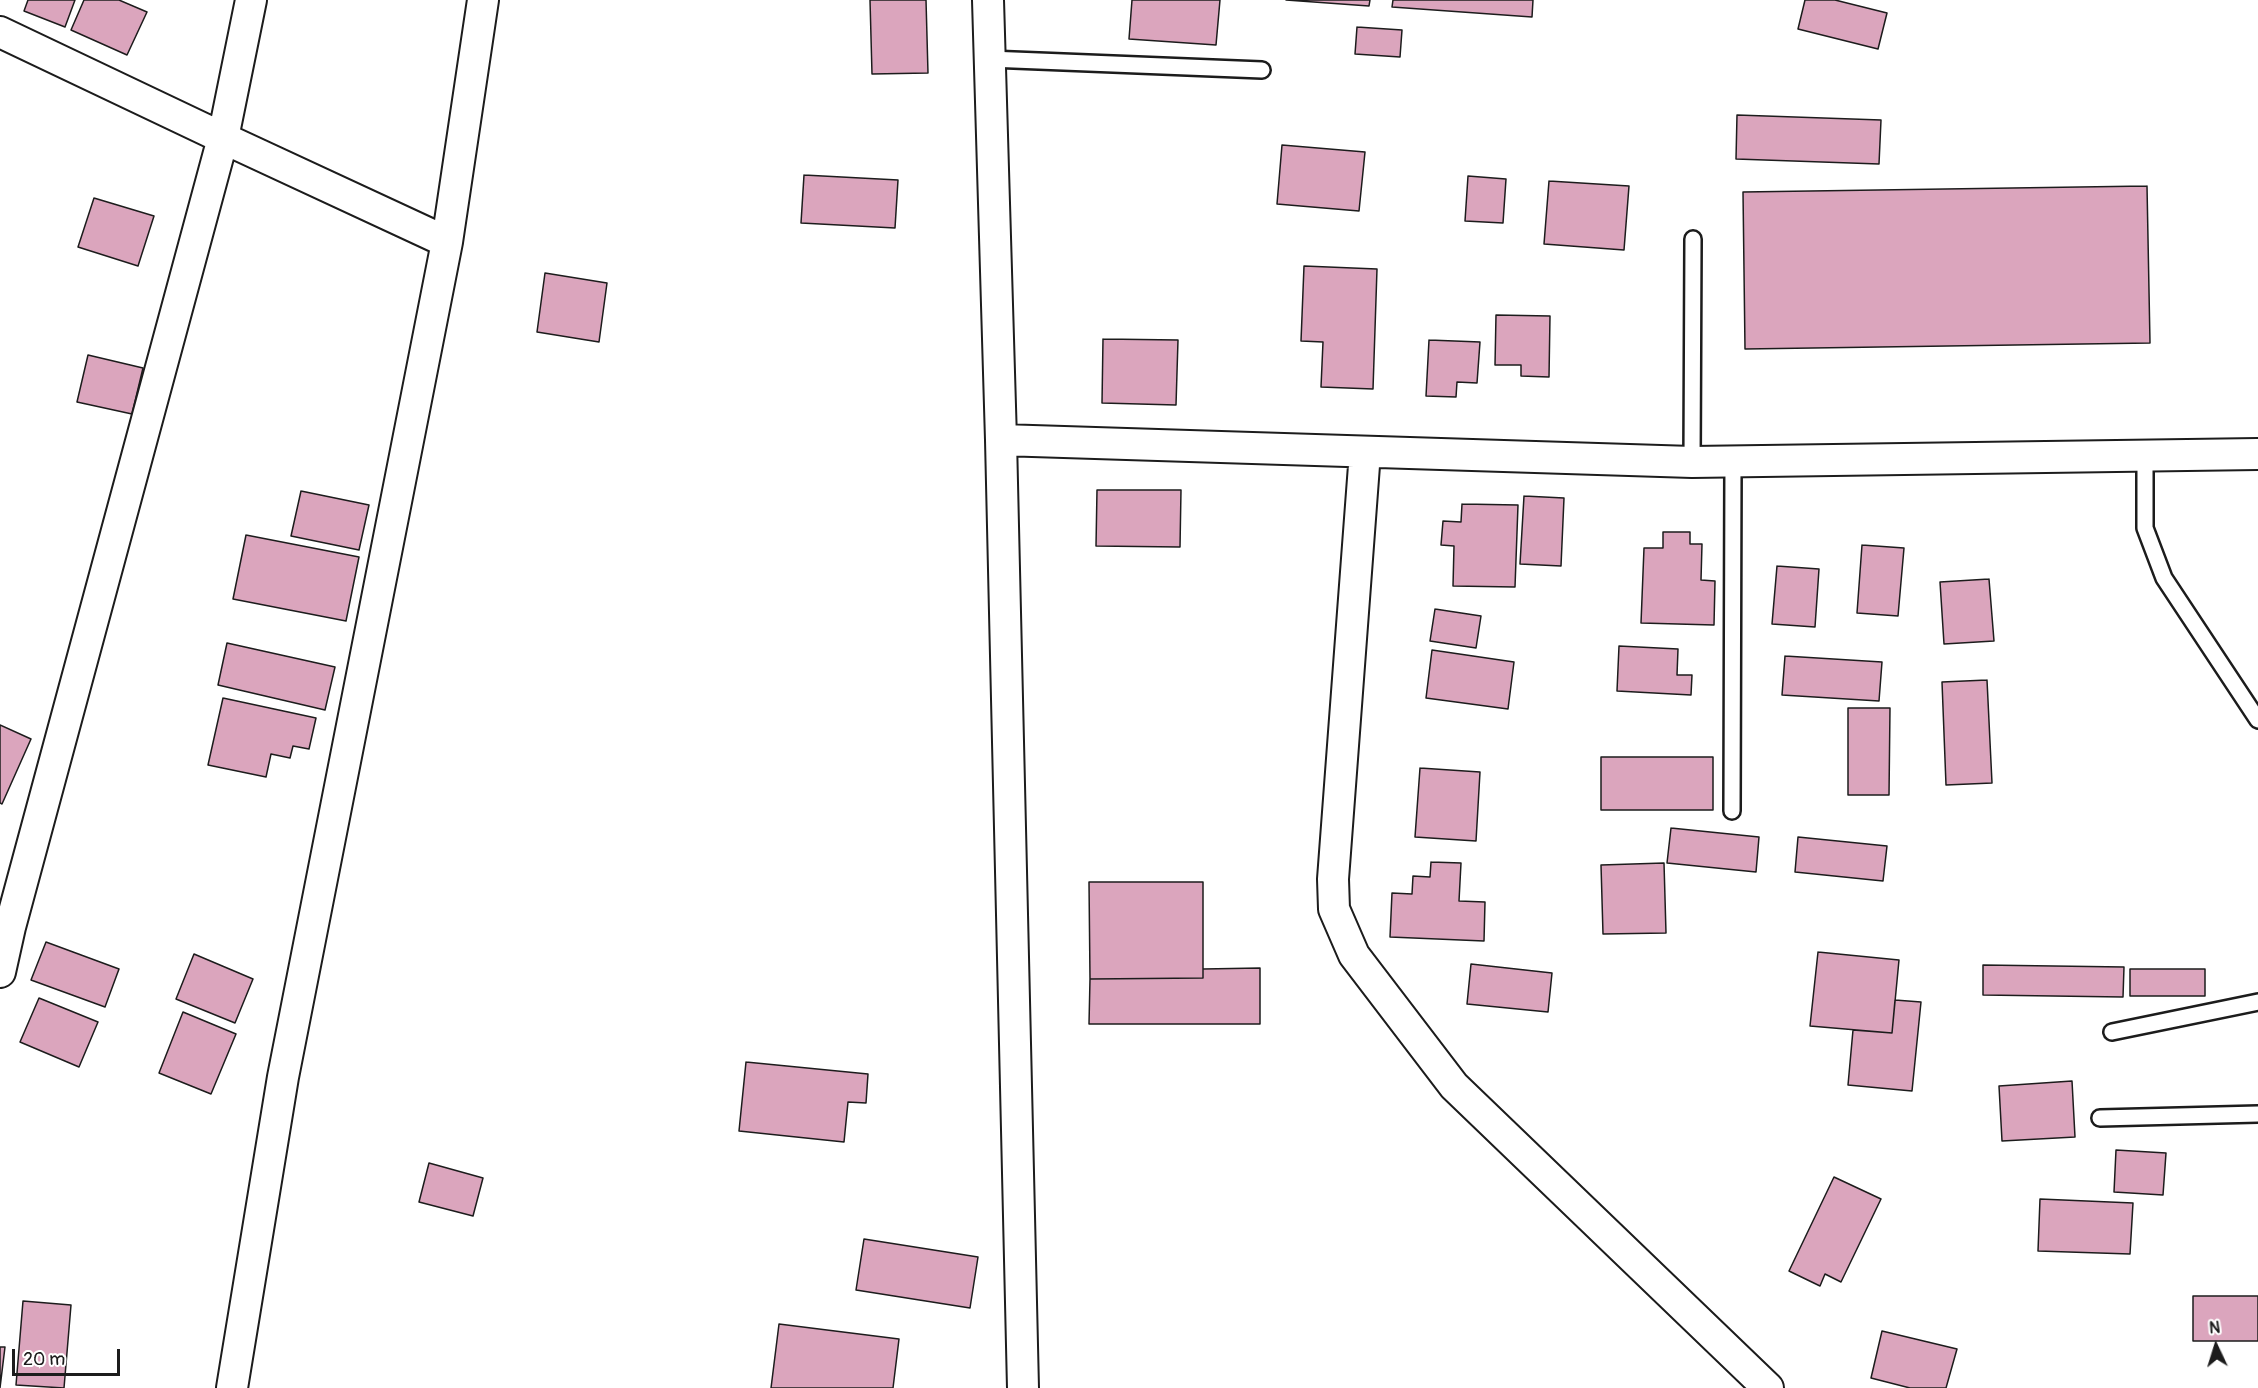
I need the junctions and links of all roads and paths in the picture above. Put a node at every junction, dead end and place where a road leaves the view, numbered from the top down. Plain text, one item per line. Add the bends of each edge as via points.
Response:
1 (251, 0) edge
2 (483, 0) edge
3 (988, 0) edge
4 (0, 32) edge
5 (989, 59) junction
6 (1262, 70) dead end
7 (223, 138) junction
8 (1693, 239) dead end
9 (447, 242) junction
10 (1001, 440) junction
11 (1365, 452) junction
12 (2258, 454) edge
13 (2145, 456) junction
14 (1733, 461) junction
15 (1692, 462) junction
16 (2258, 720) edge
17 (1732, 810) dead end
18 (5, 925) edge
19 (0, 972) edge
20 (2258, 1002) edge
21 (2112, 1032) dead end
22 (2258, 1114) edge
23 (2100, 1119) dead end
24 (232, 1388) edge
25 (1023, 1388) edge
26 (1768, 1388) edge

1 - 7 street
2 - 9 street
3 - 5 street
4 - 7 street
5 - 6 lane
5 - 10 street
7 - 9 street
7 - 18 street
8 - 15 lane
9 - 24 street via 283,1077
10 - 11 street
10 - 25 street
11 - 15 street
11 - 26 street via 1333,879 1334,909 1354,955 1454,1086
12 - 13 street
13 - 14 street
13 - 16 lane via 2145,528 2164,578
14 - 15 street
14 - 17 lane
18 - 19 street
20 - 21 lane
22 - 23 lane

